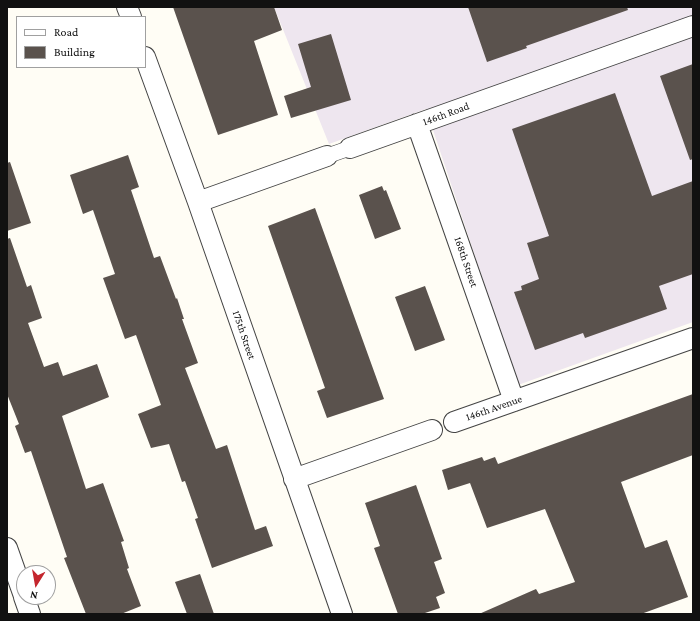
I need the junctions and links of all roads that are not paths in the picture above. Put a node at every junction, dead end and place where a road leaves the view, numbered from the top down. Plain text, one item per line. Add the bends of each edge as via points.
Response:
1 (693, 26) edge
2 (146, 60) edge
3 (417, 124) junction
4 (350, 148) joint
5 (327, 156) joint
6 (198, 202) junction
7 (693, 338) edge
8 (514, 401) junction
9 (454, 422) joint
10 (432, 430) joint
11 (294, 479) junction
12 (7, 548) edge
13 (16, 574) edge
14 (342, 614) edge

1 - 3 street, 146th Road
2 - 6 street, 175th Street
3 - 4 street, 146th Road
3 - 8 street, 168th Street
4 - 5 street, 146th Road
5 - 6 street, 146th Road
6 - 11 street, 175th Street
7 - 8 street, 146th Avenue
8 - 9 street, 146th Avenue
9 - 10 street, 146th Avenue
10 - 11 street, 146th Avenue
11 - 14 street, 175th Street
12 - 13 street

